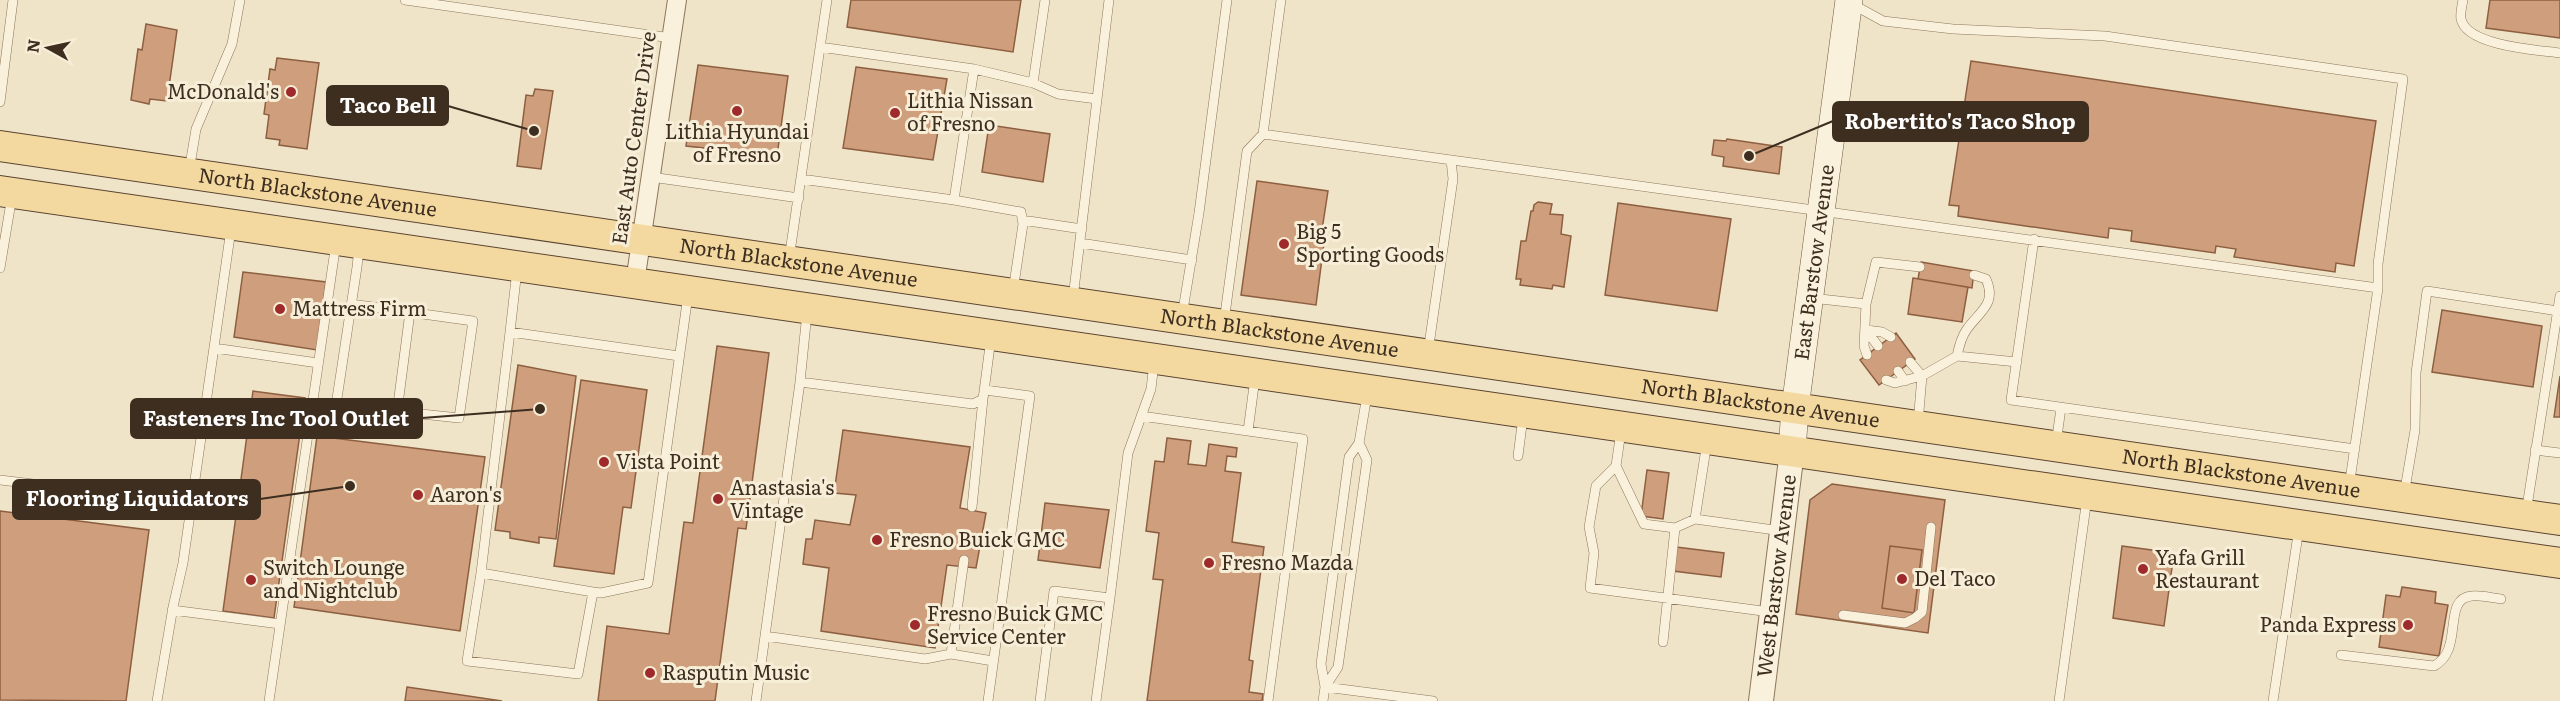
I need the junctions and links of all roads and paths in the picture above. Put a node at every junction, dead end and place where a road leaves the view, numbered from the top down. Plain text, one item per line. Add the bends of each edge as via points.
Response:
1 (13, 0) edge
2 (240, 0) edge
3 (405, 0) edge
4 (480, 0) edge
5 (677, 0) edge
6 (827, 0) edge
7 (1045, 0) edge
8 (1109, 0) edge
9 (1227, 0) edge
10 (1281, 0) edge
11 (2463, 0) edge
12 (1847, 1) edge
13 (480, 10) junction
14 (671, 38) junction
15 (820, 46) junction
16 (2560, 53) edge
17 (974, 69) junction
18 (1033, 83) junction
19 (1097, 99) junction
20 (0, 102) edge
21 (1263, 134) junction
22 (0, 146) edge
23 (1451, 160) junction
24 (189, 173) junction
25 (651, 177) junction
26 (801, 179) junction
27 (6, 191) edge
28 (799, 198) junction
29 (954, 200) junction
30 (1822, 210) junction
31 (1022, 220) junction
32 (232, 224) junction
33 (1082, 229) junction
34 (2034, 239) junction
35 (642, 240) junction
36 (348, 241) junction
37 (1080, 243) junction
38 (1192, 260) junction
39 (789, 261) junction
40 (518, 265) junction
41 (1920, 267) dead end
42 (0, 268) edge
43 (1974, 275) dead end
44 (635, 282) junction
45 (2378, 288) junction
46 (688, 290) junction
47 (1012, 294) junction
48 (2560, 296) edge
49 (1810, 298) junction
50 (1073, 303) junction
51 (351, 304) junction
52 (1866, 304) junction
53 (808, 307) junction
54 (2558, 311) junction
55 (410, 312) junction
56 (1181, 318) junction
57 (1223, 325) junction
58 (1866, 330) junction
59 (510, 332) junction
60 (992, 334) junction
61 (1891, 337) dead end
62 (1878, 346) dead end
63 (214, 348) junction
64 (1428, 354) junction
65 (1867, 355) dead end
66 (679, 356) junction
67 (1957, 356) junction
68 (1155, 358) junction
69 (1910, 362) dead end
70 (2017, 362) junction
71 (318, 363) junction
72 (1898, 371) dead end
73 (1255, 372) junction
74 (1922, 376) junction
75 (1886, 380) dead end
76 (1905, 381) junction
77 (800, 382) junction
78 (1368, 389) junction
79 (984, 394) junction
80 (1796, 408) junction
81 (2061, 408) junction
82 (397, 412) junction
83 (1524, 412) junction
84 (1141, 416) junction
85 (1622, 426) junction
86 (1918, 426) junction
87 (1248, 431) junction
88 (1708, 439) junction
89 (1359, 443) junction
90 (2055, 446) junction
91 (2355, 449) junction
92 (2535, 450) junction
93 (1792, 451) junction
94 (2560, 453) edge
95 (1518, 456) dead end
96 (1616, 466) junction
97 (0, 480) edge
98 (2349, 489) junction
99 (2087, 495) junction
100 (2404, 497) junction
101 (191, 503) junction
102 (972, 507) dead end
103 (2525, 515) junction
104 (1695, 519) junction
105 (2560, 520) edge
106 (2299, 525) junction
107 (1931, 527) dead end
108 (1675, 528) junction
109 (1782, 531) junction
110 (964, 560) dead end
111 (2560, 563) edge
112 (481, 573) junction
113 (593, 592) junction
114 (1110, 598) junction
115 (1668, 599) junction
116 (2501, 599) dead end
117 (172, 610) junction
118 (1773, 612) junction
119 (1843, 615) dead end
120 (280, 624) junction
121 (765, 636) junction
122 (1663, 642) dead end
123 (951, 654) junction
124 (2341, 655) dead end
125 (993, 661) junction
126 (1325, 687) junction
127 (158, 701) edge
128 (268, 701) edge
129 (756, 701) edge
130 (988, 701) edge
131 (1040, 701) edge
132 (1096, 701) edge
133 (1268, 701) edge
134 (1323, 701) edge
135 (1433, 701) edge
136 (1761, 701) edge
137 (2059, 701) edge
138 (2273, 701) edge

1 - 20 lane
2 - 24 lane via 232,44 196,129
3 - 13 lane
4 - 13 lane
5 - 14 street, East Auto Center Drive
6 - 15 lane
7 - 18 lane
8 - 19 lane
9 - 38 lane
10 - 21 lane
11 - 16 lane via 2461,19 2470,34 2501,44
12 - 30 main road, East Barstow Avenue
12 - 45 lane via 1883,21 2105,36 2403,80
13 - 14 lane
14 - 25 street, East Auto Center Drive
15 - 17 lane
15 - 26 lane
17 - 18 lane
17 - 29 lane
18 - 19 lane via 1058,94
19 - 33 lane
21 - 23 lane
21 - 57 lane via 1247,151
22 - 24 main road, North Blackstone Avenue
23 - 30 lane
23 - 64 lane via 1453,179
24 - 27 main road via 160,189 37,173
24 - 35 main road, North Blackstone Avenue
25 - 28 lane
25 - 35 street, East Auto Center Drive
26 - 28 lane
26 - 29 lane
27 - 32 main road
27 - 42 lane
28 - 39 lane
29 - 31 lane via 1021,212
30 - 34 lane
30 - 49 main road, East Barstow Avenue
31 - 33 lane
31 - 47 lane
32 - 36 main road
32 - 63 lane
33 - 37 lane
34 - 45 lane
34 - 70 lane
35 - 39 main road, North Blackstone Avenue
35 - 44 street, East Auto Center Drive
36 - 40 main road
36 - 51 lane
36 - 71 lane
37 - 38 lane
37 - 50 lane
38 - 56 lane
39 - 47 main road, North Blackstone Avenue
40 - 44 main road
40 - 59 lane
41 - 52 lane via 1876,262
43 - 67 lane via 1986,279 1990,288 1988,302 1967,329
44 - 46 main road
45 - 91 lane
46 - 53 main road
46 - 66 lane
47 - 50 main road, North Blackstone Avenue
48 - 54 lane
49 - 52 lane
49 - 80 main road, East Barstow Avenue
50 - 56 main road, North Blackstone Avenue
51 - 55 lane
51 - 82 lane via 336,405
52 - 58 lane
53 - 60 main road
53 - 77 lane
54 - 92 lane
54 - 100 lane via 2427,291 2416,374 2415,430
55 - 82 lane
55 - 82 lane via 473,321 459,418
56 - 57 main road, North Blackstone Avenue
57 - 64 main road, North Blackstone Avenue
58 - 61 lane
58 - 62 lane
58 - 65 lane
59 - 66 lane
59 - 112 lane
60 - 68 main road
60 - 79 lane
63 - 71 lane
63 - 101 lane
64 - 80 main road, North Blackstone Avenue
66 - 113 lane via 648,582
67 - 70 lane
67 - 74 lane
68 - 73 main road
68 - 84 lane via 1151,390
69 - 74 lane
70 - 81 lane via 2011,400
71 - 120 lane
72 - 76 lane
73 - 78 main road
73 - 87 lane
74 - 76 lane
74 - 86 lane
75 - 76 lane
77 - 79 lane via 973,404
77 - 121 lane
78 - 83 main road
78 - 89 lane
79 - 102 lane
79 - 125 lane via 1030,396
80 - 86 main road, North Blackstone Avenue
80 - 93 main road, East Barstow Avenue
81 - 90 lane
81 - 91 lane
83 - 85 main road
83 - 95 lane
84 - 87 lane
84 - 114 lane via 1128,453
85 - 88 main road
85 - 96 lane
86 - 90 main road, North Blackstone Avenue
87 - 133 lane via 1303,439
88 - 93 main road
88 - 104 lane
89 - 126 lane via 1349,457 1321,664
89 - 126 lane via 1367,460 1340,655 1338,667
90 - 98 main road, North Blackstone Avenue
91 - 98 lane
92 - 94 lane
92 - 103 lane
93 - 99 main road
93 - 109 street, West Barstow Avenue
96 - 108 lane via 1644,524
96 - 115 lane via 1596,486 1589,527 1594,553 1590,588
97 - 101 lane
98 - 100 main road, North Blackstone Avenue
99 - 106 main road
99 - 137 lane
100 - 103 main road, North Blackstone Avenue
101 - 117 lane
103 - 105 main road, North Blackstone Avenue
103 - 106 main road via 2512,528 2490,529 2339,508 2318,511
104 - 108 lane
104 - 109 lane
106 - 111 main road
106 - 138 lane
107 - 119 lane via 1922,612 1905,623
108 - 115 lane
109 - 118 street, West Barstow Avenue
110 - 123 lane
112 - 113 lane
112 - 113 lane via 467,661 578,674
114 - 131 lane via 1054,591
114 - 132 lane
115 - 118 lane
115 - 122 lane
116 - 124 lane via 2472,596 2461,600 2455,610 2449,651 2434,666
117 - 120 lane
117 - 127 lane
118 - 136 street, West Barstow Avenue
120 - 128 lane
121 - 123 lane via 925,659
121 - 129 lane
123 - 125 lane
125 - 130 lane
126 - 134 lane
126 - 135 lane

